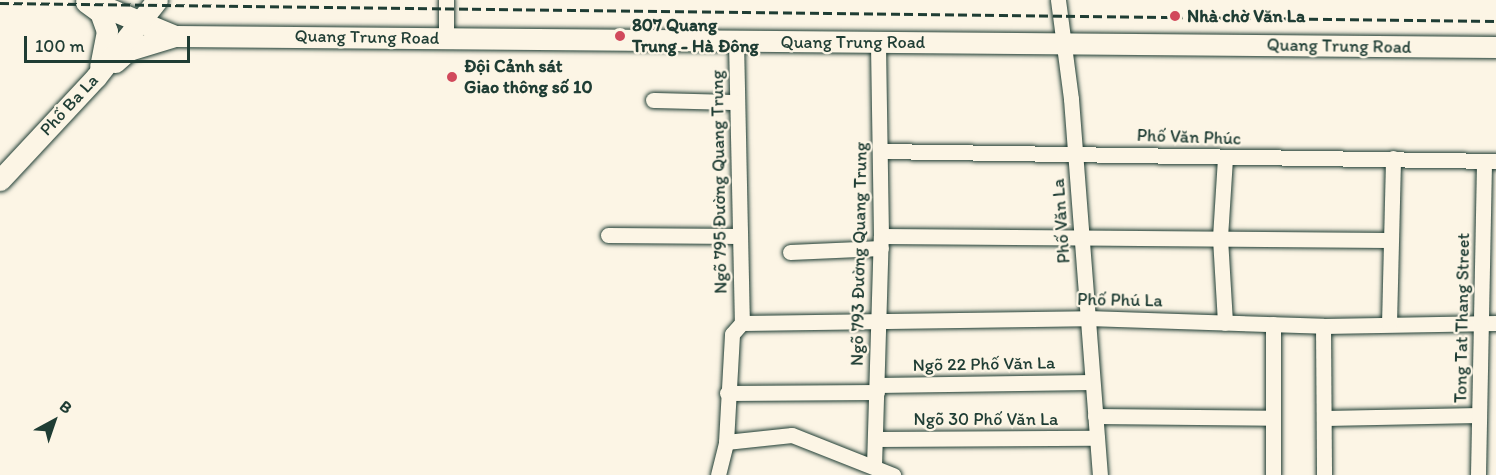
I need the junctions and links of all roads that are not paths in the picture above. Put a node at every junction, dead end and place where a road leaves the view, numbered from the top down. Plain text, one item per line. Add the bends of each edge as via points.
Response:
1 (83, 0) edge
2 (88, 0) edge
3 (157, 0) edge
4 (446, 0) edge
5 (1058, 0) edge
6 (140, 21) junction
7 (175, 36) junction
8 (446, 38) junction
9 (736, 40) junction
10 (879, 42) junction
11 (1062, 44) junction
12 (1496, 47) edge
13 (96, 77) junction
14 (653, 100) dead end
15 (734, 102) junction
16 (880, 151) junction
17 (1075, 152) junction
18 (1225, 158) junction
19 (1393, 158) junction
20 (1490, 161) edge
21 (0, 180) edge
22 (608, 235) dead end
23 (740, 236) junction
24 (1081, 236) junction
25 (1220, 238) junction
26 (1388, 240) junction
27 (881, 242) junction
28 (790, 252) dead end
29 (1087, 318) junction
30 (879, 321) junction
31 (1225, 322) junction
32 (742, 323) junction
33 (1490, 323) edge
34 (1273, 324) junction
35 (1389, 324) junction
36 (1323, 326) junction
37 (1092, 382) junction
38 (877, 388) junction
39 (727, 393) junction
40 (1479, 415) junction
41 (1095, 416) junction
42 (1273, 418) junction
43 (1325, 418) junction
44 (1097, 438) junction
45 (875, 439) junction
46 (726, 442) junction
47 (874, 466) junction
48 (718, 475) edge
49 (893, 475) edge
50 (1100, 475) edge
51 (1273, 475) edge
52 (1324, 475) edge
53 (1478, 475) edge

1 - 13 highway via 100,12 107,31
2 - 6 highway
3 - 6 highway, Phố Ba La
4 - 8 street
5 - 11 street, Phố Văn La
6 - 7 highway
6 - 13 highway, Phố Ba La
7 - 8 highway, Quang Trung Road
7 - 13 highway via 129,50
8 - 9 highway, Quang Trung Road
9 - 10 highway, Quang Trung Road
9 - 15 street, Ngõ 795 Đường Quang Trung
10 - 11 highway, Quang Trung Road
10 - 16 street, Ngõ 793 Đường Quang Trung
11 - 12 highway, Quang Trung Road
11 - 17 street, Phố Văn La
13 - 21 highway, Phố Ba La
14 - 15 street
15 - 23 street, Ngõ 795 Đường Quang Trung
16 - 17 street, Phố Văn Phúc
16 - 27 street, Ngõ 793 Đường Quang Trung
17 - 18 street, Phố Văn Phúc
17 - 24 street, Phố Văn La
18 - 19 street, Phố Văn Phúc
18 - 25 street
19 - 20 street, Phố Văn Phúc
19 - 26 street
20 - 33 street, Tong Tat Thang Street
22 - 23 street
23 - 32 street, Ngõ 795 Đường Quang Trung
24 - 25 street
24 - 27 street
24 - 29 street, Phố Văn La
25 - 26 street
25 - 31 street
26 - 35 street
27 - 28 street
27 - 30 street, Ngõ 793 Đường Quang Trung
29 - 30 street, Phố Phú La
29 - 31 street, Phố Phú La
29 - 37 street, Phố Văn La
30 - 32 street, Phố Phú La
30 - 38 street, Ngõ 793 Đường Quang Trung
31 - 34 street, Phố Phú La
32 - 39 street via 732,334
33 - 35 street, Phố Phú La
33 - 40 street, Tong Tat Thang Street
34 - 36 street, Phố Phú La
34 - 42 street
35 - 36 street, Phố Phú La
36 - 43 street
37 - 38 street, Ngõ 22 Phố Văn La
37 - 41 street, Phố Văn La
38 - 39 street, Ngõ 22 Phố Văn La
38 - 45 street, Ngõ 793 Đường Quang Trung
39 - 46 street
40 - 43 street
40 - 53 street, Tong Tat Thang Street
41 - 42 street
41 - 44 street, Phố Văn La
42 - 51 street
43 - 52 street
44 - 45 street, Ngõ 30 Phố Văn La
44 - 50 street, Phố Văn La
45 - 47 street, Ngõ 793 Đường Quang Trung
46 - 47 street via 792,435
46 - 48 street
47 - 49 street

